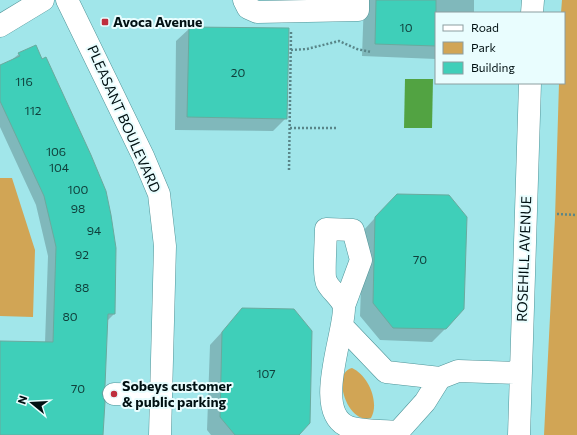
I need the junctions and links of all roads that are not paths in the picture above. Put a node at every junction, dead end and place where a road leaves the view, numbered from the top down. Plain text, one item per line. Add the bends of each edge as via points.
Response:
1 (43, 0) edge
2 (67, 0) edge
3 (244, 0) edge
4 (358, 0) edge
5 (533, 0) edge
6 (334, 5) edge
7 (532, 12) edge
8 (0, 26) edge
9 (530, 84) edge
10 (344, 306) dead end
11 (343, 327) junction
12 (521, 373) junction
13 (440, 378) junction
14 (114, 394) dead end
15 (162, 396) junction
16 (160, 435) edge
17 (519, 435) edge

1 - 8 street
2 - 15 street, PLEASANT BOULEVARD via 159,194 165,246
3 - 6 street via 248,8 257,12 292,12
4 - 6 street via 358,10
5 - 7 street
9 - 12 street, ROSEHILL AVENUE
10 - 11 street
11 - 13 street via 386,372
11 - 13 street via 333,362 332,404 337,419 350,428 398,432 425,402
12 - 13 street via 458,371
12 - 17 street, ROSEHILL AVENUE
14 - 15 street
15 - 16 street, PLEASANT BOULEVARD

